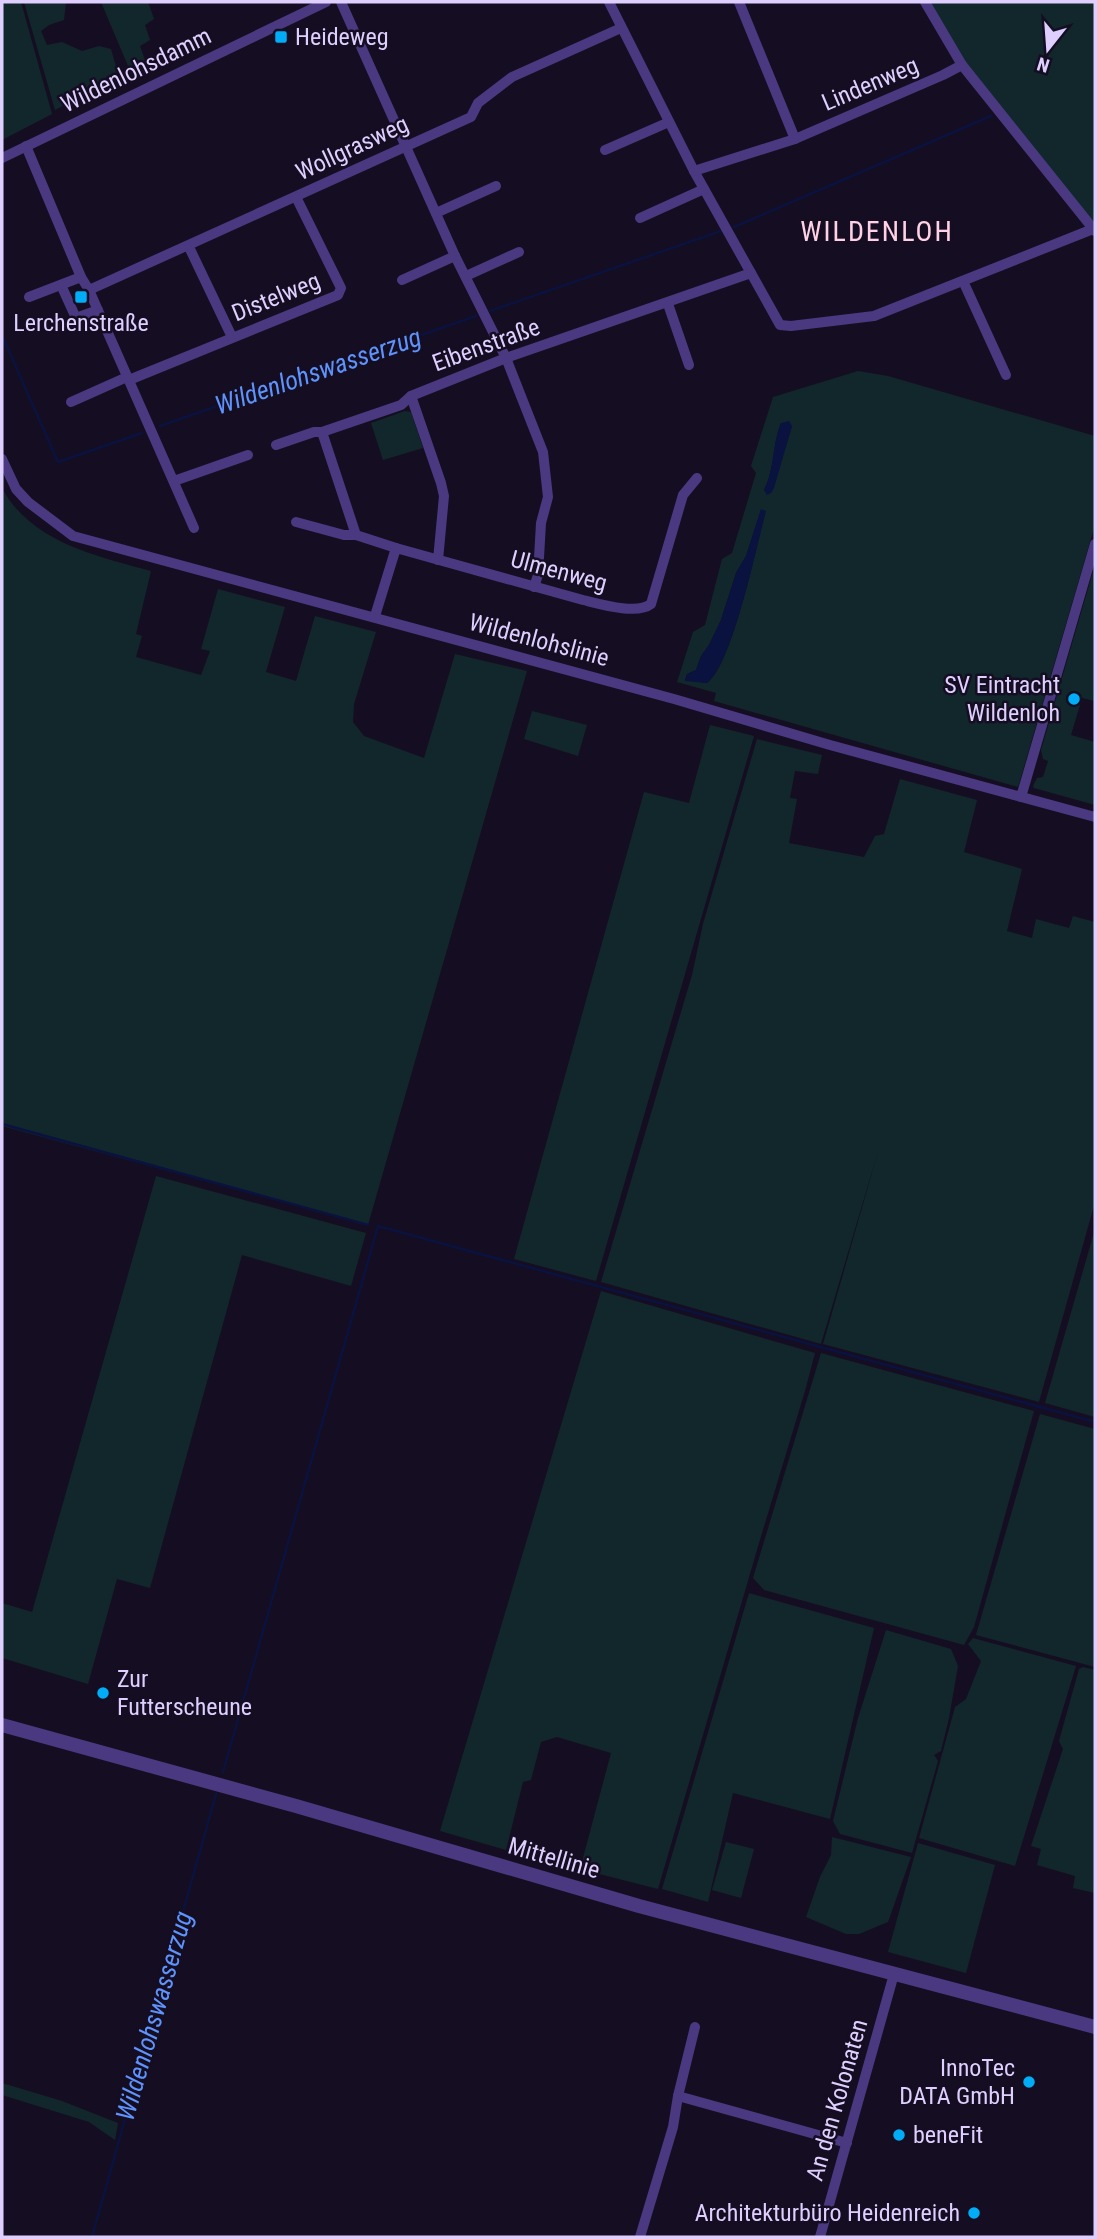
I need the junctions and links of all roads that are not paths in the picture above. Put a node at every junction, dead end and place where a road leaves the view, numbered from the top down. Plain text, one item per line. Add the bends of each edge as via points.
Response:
1 (326, 2) edge
2 (341, 2) edge
3 (609, 2) edge
4 (739, 2) edge
5 (925, 2) edge
6 (621, 28) junction
7 (962, 65) junction
8 (669, 122) junction
9 (795, 139) junction
10 (26, 146) junction
11 (407, 146) junction
12 (604, 150) dead end
13 (2, 158) edge
14 (694, 171) junction
15 (496, 186) dead end
16 (704, 189) junction
17 (296, 197) junction
18 (436, 213) junction
19 (640, 218) dead end
20 (1094, 230) edge
21 (189, 247) junction
22 (519, 252) dead end
23 (455, 257) junction
24 (751, 273) junction
25 (466, 276) junction
26 (81, 277) junction
27 (402, 280) dead end
28 (963, 281) junction
29 (61, 285) junction
30 (89, 290) junction
31 (29, 297) dead end
32 (668, 304) junction
33 (98, 310) junction
34 (232, 337) junction
35 (506, 358) junction
36 (689, 365) dead end
37 (1006, 375) dead end
38 (128, 379) junction
39 (411, 396) junction
40 (71, 402) dead end
41 (323, 432) junction
42 (276, 445) dead end
43 (248, 455) dead end
44 (2, 459) edge
45 (697, 478) dead end
46 (174, 481) junction
47 (296, 522) dead end
48 (194, 527) dead end
49 (356, 535) junction
50 (1095, 544) edge
51 (396, 548) junction
52 (438, 560) junction
53 (534, 587) junction
54 (375, 617) junction
55 (1021, 797) junction
56 (1095, 817) edge
57 (2, 1725) edge
58 (894, 1974) junction
59 (695, 2027) dead end
60 (1095, 2027) edge
61 (678, 2096) junction
62 (847, 2143) junction
63 (640, 2237) edge
64 (820, 2237) edge

1 - 10 street, Wildenlohsdamm
2 - 11 street
3 - 6 street
4 - 9 street
5 - 7 street
6 - 8 street
6 - 11 street, Wollgrasweg via 512,77 478,103 471,117
7 - 9 street, Lindenweg
7 - 20 street
8 - 12 street
8 - 14 street
9 - 14 street, Lindenweg
10 - 13 street, Wildenlohsdamm
10 - 26 street
11 - 17 street, Wollgrasweg
11 - 18 street
14 - 16 street
15 - 18 street
16 - 19 street
16 - 24 street
17 - 21 street, Wollgrasweg
17 - 34 street, Distelweg via 341,288 338,295
18 - 23 street
20 - 28 street
21 - 30 street, Wollgrasweg
21 - 34 street
22 - 25 street
23 - 25 street
23 - 27 street
24 - 28 street via 780,325 791,326 874,316
24 - 32 street, Eibenstraße
25 - 35 street
26 - 29 street
26 - 30 street
28 - 37 street
29 - 31 street
29 - 33 street via 76,318
30 - 33 street
32 - 35 street, Eibenstraße
32 - 36 street
33 - 38 street
34 - 38 street, Distelweg
35 - 39 street, Eibenstraße
35 - 53 street via 547,471 548,497
38 - 40 street
38 - 46 street
39 - 41 street, Eibenstraße via 401,405
39 - 52 street via 444,496
41 - 42 street, Eibenstraße
41 - 49 street
43 - 46 street
44 - 54 street, Wildenlohslinie via 28,502 73,536
45 - 53 street, Ulmenweg via 683,495 651,604 646,608 608,606
46 - 48 street
47 - 49 street
49 - 51 street
50 - 55 street
51 - 52 street, Ulmenweg
51 - 54 street
52 - 53 street, Ulmenweg
54 - 55 street, Wildenlohslinie
55 - 56 street, Wildenlohslinie
57 - 58 street, Mittellinie
58 - 60 street, Mittellinie
58 - 62 street, An den Kolonaten
59 - 61 street
61 - 62 street
61 - 63 street
62 - 64 street, An den Kolonaten

